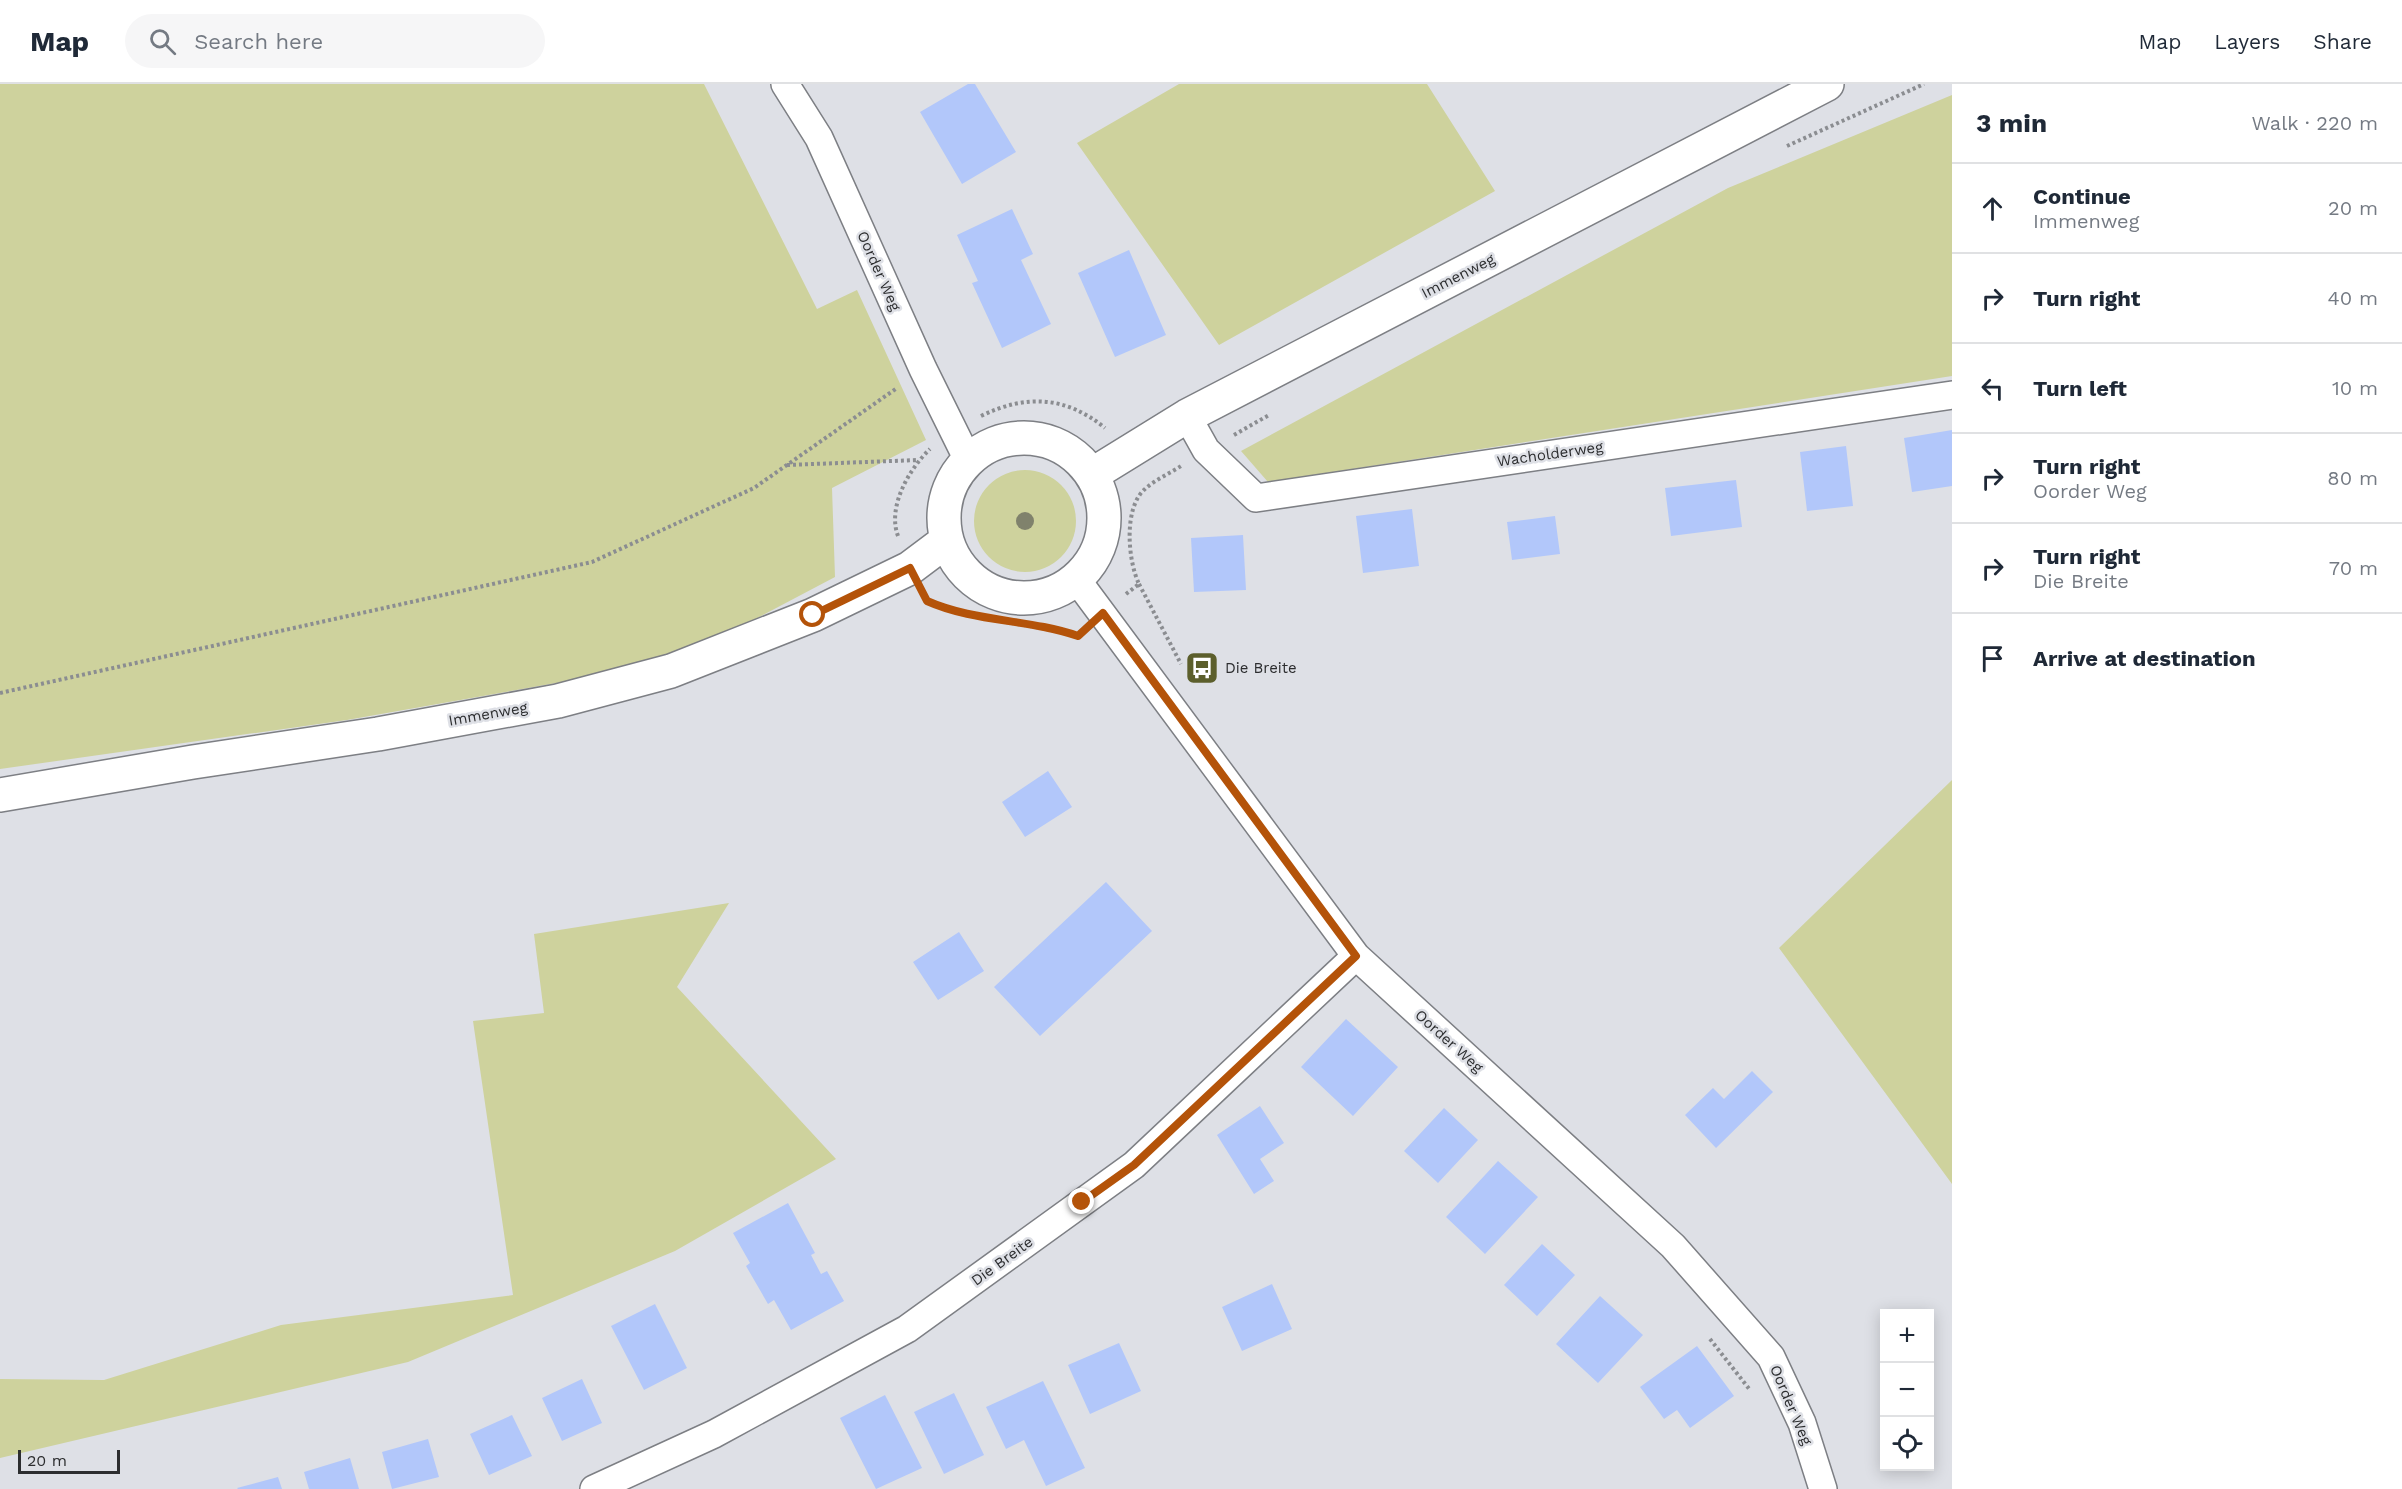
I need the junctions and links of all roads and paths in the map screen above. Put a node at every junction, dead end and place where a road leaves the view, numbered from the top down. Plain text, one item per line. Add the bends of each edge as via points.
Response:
1 (786, 84) edge
2 (1827, 84) edge
3 (923, 369) junction
4 (1952, 395) edge
5 (1187, 416) junction
6 (953, 429) junction
7 (1110, 433) dead end
8 (919, 460) junction
9 (968, 460) junction
10 (786, 465) junction
11 (1093, 474) junction
12 (1143, 490) dead end
13 (946, 541) junction
14 (910, 568) junction
15 (1077, 580) junction
16 (1103, 613) junction
17 (0, 693) edge
18 (0, 795) edge
19 (1356, 956) junction
20 (1704, 1331) dead end
21 (1754, 1395) dead end
22 (594, 1489) edge
23 (1823, 1489) edge

1 - 3 street, Oorder Weg via 819,138
2 - 5 street, Immenweg
3 - 6 street, Oorder Weg
3 - 10 path
4 - 5 street, Wacholderweg via 1256,498 1206,450
5 - 11 street, Immenweg
6 - 7 path via 986,413 1025,402 1054,401 1086,413
6 - 8 path
6 - 9 street, Oorder Weg
8 - 10 path
8 - 14 path via 895,511 896,529
9 - 11 street via 988,446 1010,438 1034,438 1057,444
9 - 13 street via 954,477 946,498
10 - 17 path via 754,488 592,562
11 - 15 street via 1102,496 1104,530 1092,563
12 - 16 path via 1131,521 1131,568 1139,584
13 - 14 street, Immenweg
13 - 15 street via 958,565 977,584 1001,596 1036,598 1054,594
14 - 16 path via 927,601 948,611 1058,629 1078,636
14 - 18 street, Immenweg via 813,615 671,671 558,701
15 - 16 street, Oorder Weg
16 - 19 street, Oorder Weg
19 - 22 street, Die Breite via 1134,1165 907,1329 714,1434
19 - 23 street, Oorder Weg via 1681,1254 1771,1357 1802,1423
20 - 21 path

